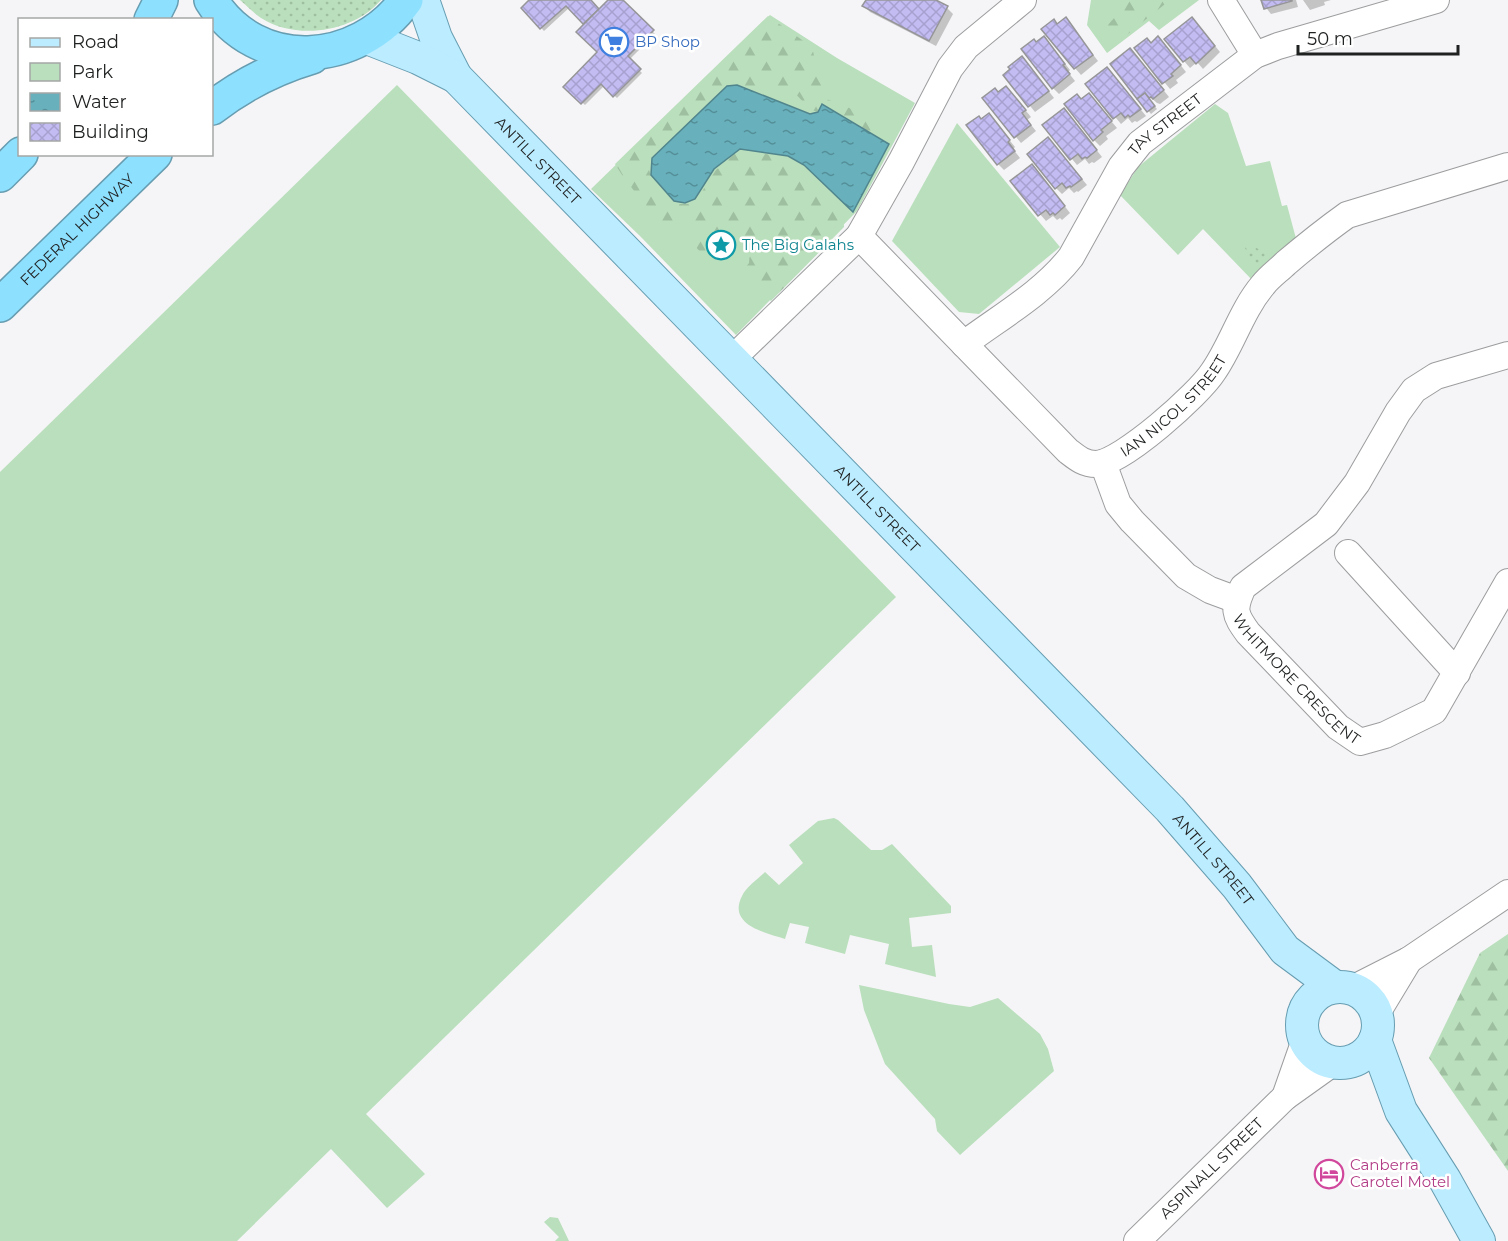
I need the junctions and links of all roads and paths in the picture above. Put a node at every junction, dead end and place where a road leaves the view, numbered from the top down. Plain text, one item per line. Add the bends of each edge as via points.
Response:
1 (162, 0) edge
2 (211, 0) edge
3 (406, 0) edge
4 (423, 0) edge
5 (1023, 0) edge
6 (1221, 0) edge
7 (1436, 0) edge
8 (152, 18) edge
9 (367, 38) junction
10 (331, 51) junction
11 (1255, 54) junction
12 (456, 77) junction
13 (213, 107) edge
14 (19, 156) edge
15 (153, 156) edge
16 (1508, 166) edge
17 (0, 175) edge
18 (859, 236) junction
19 (0, 305) edge
20 (964, 344) junction
21 (1508, 355) edge
22 (732, 359) junction
23 (1103, 463) junction
24 (1348, 553) dead end
25 (1508, 582) edge
26 (1237, 600) junction
27 (1457, 673) junction
28 (1508, 893) edge
29 (1285, 950) junction
30 (1409, 960) junction
31 (1344, 988) junction
32 (1305, 1026) junction
33 (1376, 1027) junction
34 (1339, 1062) junction
35 (1285, 1097) junction
36 (1401, 1111) junction
37 (1137, 1241) edge
38 (1479, 1241) edge

1 - 8 highway
2 - 10 highway via 240,32 271,48 310,53
3 - 9 highway
4 - 12 main road, ANTILL STREET via 436,38
5 - 18 street via 966,47 950,68
6 - 11 street
7 - 11 street, TAY STREET
9 - 10 highway
9 - 12 main road, ANTILL STREET
10 - 13 highway via 256,78
11 - 20 street, TAY STREET via 1140,143 1121,167 1061,270
12 - 22 main road, ANTILL STREET
14 - 17 highway
15 - 19 highway, FEDERAL HIGHWAY
16 - 23 street, IAN NICOL STREET via 1347,215 1330,226 1264,283 1221,361 1200,388 1126,450
18 - 20 street, IAN NICOL STREET
18 - 22 street
20 - 23 street, IAN NICOL STREET via 1068,451 1084,463
21 - 26 street, WHITMORE CRESCENT via 1436,376 1414,390 1357,483 1326,524 1243,587
22 - 29 main road, ANTILL STREET via 1170,809 1237,886
23 - 26 street, WHITMORE CRESCENT via 1118,504 1140,529 1186,576
24 - 27 street
25 - 27 street, WHITMORE CRESCENT
26 - 27 street, WHITMORE CRESCENT via 1236,617 1248,633 1338,727 1360,742 1385,735 1434,711
28 - 30 street
29 - 31 main road, ANTILL STREET
29 - 32 main road, ANTILL STREET
30 - 31 street
30 - 33 street
31 - 32 main road via 1316,996 1309,1003
31 - 33 main road via 1363,994 1371,1003
32 - 34 main road via 1317,1054
32 - 35 street, ASPINALL STREET
33 - 34 main road via 1363,1055
33 - 36 main road
34 - 35 street, ASPINALL STREET
34 - 36 main road
35 - 37 street, ASPINALL STREET
36 - 38 main road

